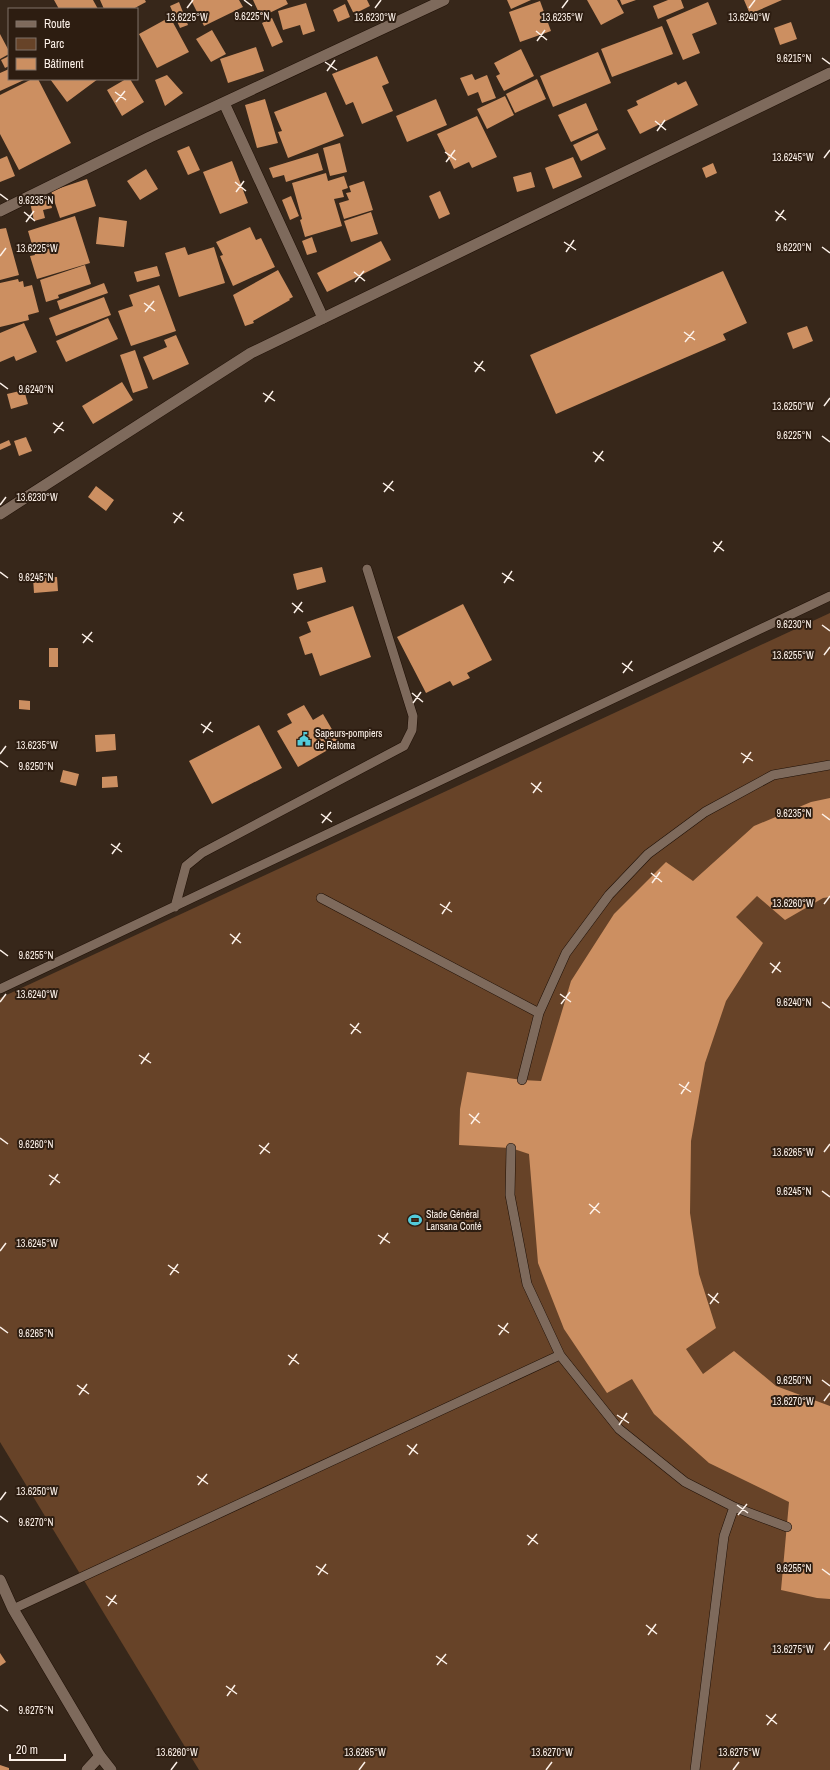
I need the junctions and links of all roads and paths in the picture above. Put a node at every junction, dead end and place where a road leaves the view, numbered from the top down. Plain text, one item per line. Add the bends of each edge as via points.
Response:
1 (444, 0) edge
2 (830, 73) edge
3 (224, 102) junction
4 (0, 211) edge
5 (323, 318) junction
6 (0, 514) edge
7 (367, 569) dead end
8 (830, 596) edge
9 (830, 765) edge
10 (321, 898) dead end
11 (175, 906) junction
12 (0, 989) edge
13 (539, 1012) junction
14 (522, 1080) dead end
15 (511, 1148) dead end
16 (560, 1355) junction
17 (734, 1507) junction
18 (787, 1527) dead end
19 (0, 1582) edge
20 (13, 1609) junction
21 (100, 1756) junction
22 (87, 1770) edge
23 (111, 1770) edge
24 (695, 1770) edge

1 - 3 street
2 - 5 street
3 - 4 street
3 - 5 street
5 - 6 street via 251,353
7 - 11 lane via 412,716 412,730 404,746 202,853 186,866
8 - 11 lane
9 - 13 lane via 773,776 705,812 648,854 609,895 566,954
10 - 13 lane
11 - 12 lane
13 - 14 lane
15 - 16 lane via 510,1195 527,1284
16 - 17 lane via 619,1429 685,1482
16 - 20 lane
17 - 18 lane
17 - 24 lane via 724,1536
19 - 20 street
20 - 21 street
21 - 22 street
21 - 23 street

